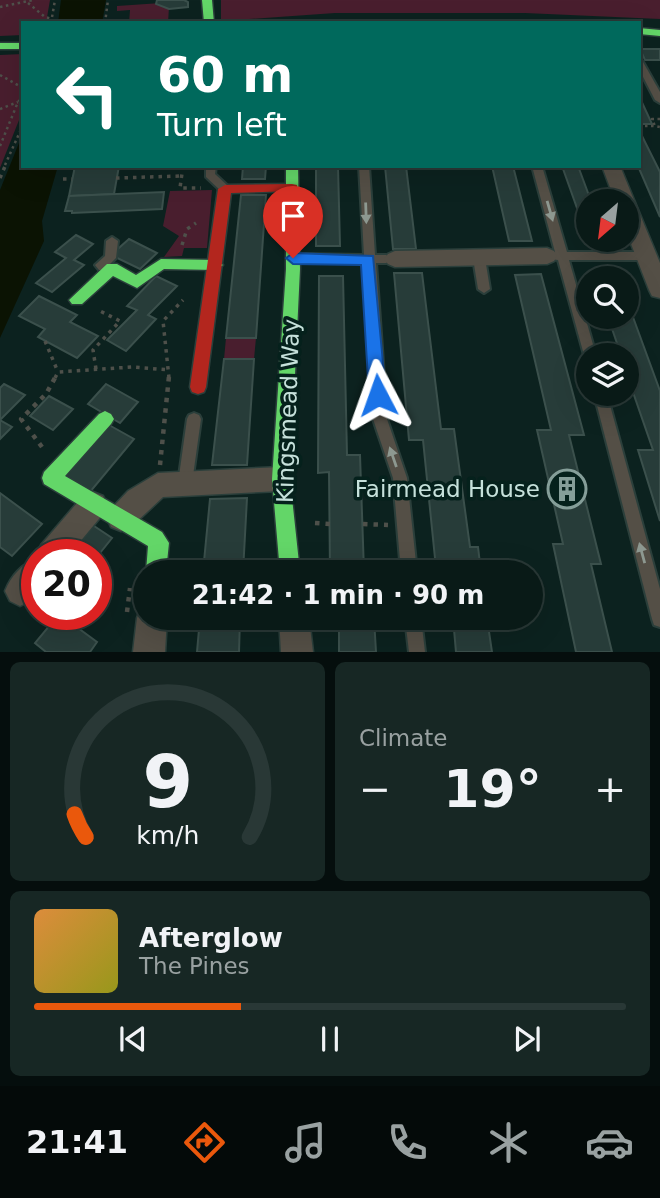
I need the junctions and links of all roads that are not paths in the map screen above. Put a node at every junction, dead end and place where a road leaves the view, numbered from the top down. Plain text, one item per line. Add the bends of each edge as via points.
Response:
1 (207, 0) edge
2 (209, 21) edge
3 (641, 31) edge
4 (660, 33) edge
5 (641, 66) edge
6 (660, 100) edge
7 (211, 168) edge
8 (292, 168) edge
9 (364, 168) edge
10 (537, 168) edge
11 (612, 168) edge
12 (292, 188) junction
13 (225, 189) junction
14 (620, 189) edge
15 (639, 235) edge
16 (112, 240) dead end
17 (555, 256) junction
18 (293, 258) junction
19 (478, 258) junction
20 (368, 259) junction
21 (391, 259) joint
22 (216, 265) junction
23 (110, 270) junction
24 (655, 274) edge
25 (484, 289) dead end
26 (77, 300) road end
27 (586, 343) edge
28 (198, 387) dead end
29 (603, 406) edge
30 (105, 419) dead end
31 (194, 419) dead end
32 (281, 479) junction
33 (185, 484) junction
34 (93, 505) junction
35 (121, 518) junction
36 (64, 539) edge
37 (157, 560) edge
38 (289, 560) edge
39 (408, 560) edge
40 (660, 619) edge
41 (151, 630) edge
42 (295, 630) edge
43 (415, 630) edge
44 (149, 652) edge
45 (297, 652) edge
46 (417, 652) edge

1 - 2 street
3 - 4 street
5 - 6 lane
7 - 13 lane via 210,175
8 - 12 street, Kingsmead Way
9 -> 20 lane
10 -> 17 lane
11 - 14 street
12 - 13 street
12 - 18 street, Kingsmead Way
13 - 22 street
15 - 24 street
16 - 23 lane via 110,258 101,265
17 - 19 street
17 - 24 lane
17 - 27 lane
18 - 20 lane
18 - 32 street, Kingsmead Way
19 - 21 street
19 - 25 lane
20 - 21 lane
39 -> 20 lane via 400,478 380,419
22 - 23 street via 161,264 137,282
22 - 28 street
23 - 26 street
40 -> 29 lane
30 - 34 street via 51,478
31 - 33 lane
32 - 33 street
32 - 38 street, Kingsmead Way
33 - 35 street via 158,485
34 - 35 street
34 - 36 street
35 - 37 street via 159,543
41 - 44 street
42 - 45 street
43 - 46 lane

